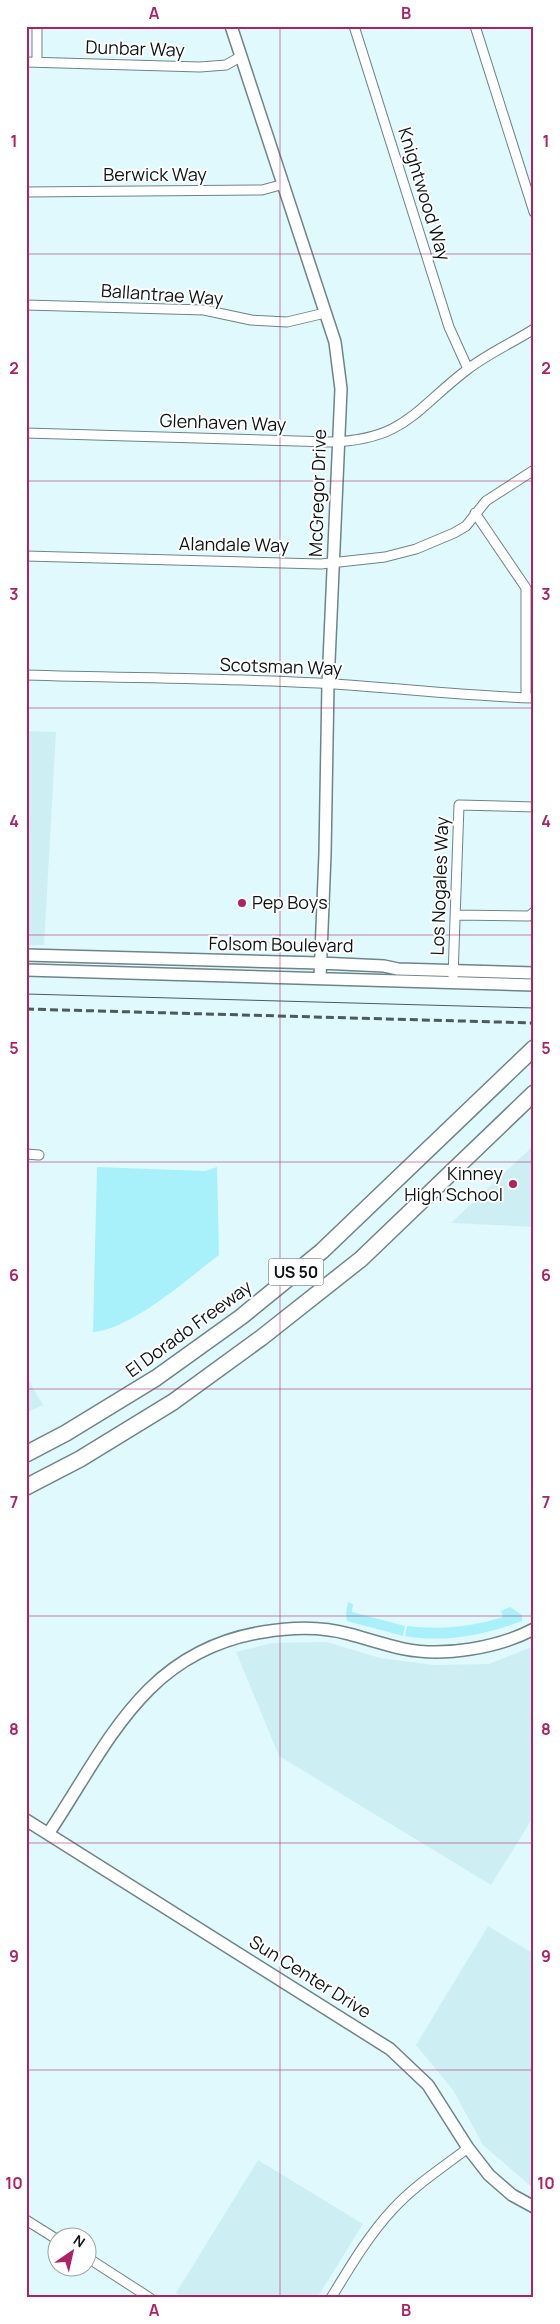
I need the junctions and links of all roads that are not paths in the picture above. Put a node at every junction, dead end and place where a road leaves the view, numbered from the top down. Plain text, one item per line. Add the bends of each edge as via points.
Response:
1 (37, 26) edge
2 (231, 26) edge
3 (354, 26) edge
4 (474, 26) edge
5 (240, 57) junction
6 (26, 62) edge
7 (37, 62) junction
8 (284, 184) junction
9 (26, 192) edge
10 (534, 212) edge
11 (26, 305) edge
12 (325, 313) junction
13 (534, 329) edge
14 (468, 369) junction
15 (26, 433) edge
16 (337, 442) junction
17 (534, 470) edge
18 (475, 513) junction
19 (26, 556) edge
20 (332, 563) junction
21 (26, 675) edge
22 (328, 684) junction
23 (530, 698) edge
24 (534, 807) edge
25 (534, 912) edge
26 (456, 915) junction
27 (26, 955) edge
28 (72, 956) junction
29 (320, 963) junction
30 (26, 966) edge
31 (26, 970) edge
32 (453, 970) junction
33 (534, 973) edge
34 (320, 978) junction
35 (453, 982) junction
36 (534, 985) edge
37 (534, 1048) edge
38 (534, 1093) edge
39 (26, 1154) edge
40 (39, 1155) dead end
41 (26, 1454) edge
42 (26, 1487) edge
43 (534, 1629) edge
44 (26, 1820) edge
45 (48, 1834) junction
46 (468, 2148) junction
47 (534, 2207) edge
48 (26, 2220) edge
49 (48, 2234) edge
50 (98, 2264) edge
51 (150, 2298) edge
52 (331, 2298) edge

1 - 7 street
2 - 5 street, McGregor Drive
3 - 14 street, Knightwood Way via 448,327
4 - 10 street
5 - 7 street, Dunbar Way via 226,65 200,67
5 - 8 street, McGregor Drive
6 - 7 street, Dunbar Way
8 - 9 street, Berwick Way via 262,190
8 - 12 street, McGregor Drive
11 - 12 street, Ballantrae Way via 204,310 251,320 287,322
12 - 16 street, McGregor Drive via 339,363 341,388
13 - 14 street, Glenhaven Way
14 - 16 street, Glenhaven Way via 426,407 398,426 370,437
15 - 16 street, Glenhaven Way
16 - 20 street, McGregor Drive
17 - 18 street, Alandale Way via 486,500
18 - 20 street, Alandale Way via 466,526 429,544 385,557
18 - 23 street via 526,588
19 - 20 street, Alandale Way
20 - 22 street, McGregor Drive
21 - 22 street, Scotsman Way
22 - 23 street, Scotsman Way
22 - 29 street, McGregor Drive
24 - 26 street, Los Nogales Way via 459,805
25 - 26 street via 529,916
26 - 32 street, Los Nogales Way
27 - 28 street, Folsom Boulevard
28 - 29 street, Folsom Boulevard
28 - 30 street via 66,964
29 - 32 street, Folsom Boulevard
29 - 34 street, McGregor Drive
31 - 34 street, Folsom Boulevard
32 - 33 street, Folsom Boulevard
32 - 35 street, Los Nogales Way
34 - 35 street, Folsom Boulevard
35 - 36 street, Folsom Boulevard
37 - 41 highway, El Dorado Freeway / US 50 via 322,1251 241,1318 156,1378
38 - 42 highway, US 50 via 361,1259 261,1338 173,1402 80,1459
39 - 40 street
43 - 45 street via 510,1640 453,1651 406,1650 347,1633 290,1627 221,1641 171,1670 133,1704
44 - 45 street, Sun Center Drive
45 - 46 street, Sun Center Drive via 390,2049 428,2085
46 - 47 street, Sun Center Drive via 489,2175 512,2195
46 - 52 street via 392,2209 371,2235
48 - 49 street
50 - 51 street

